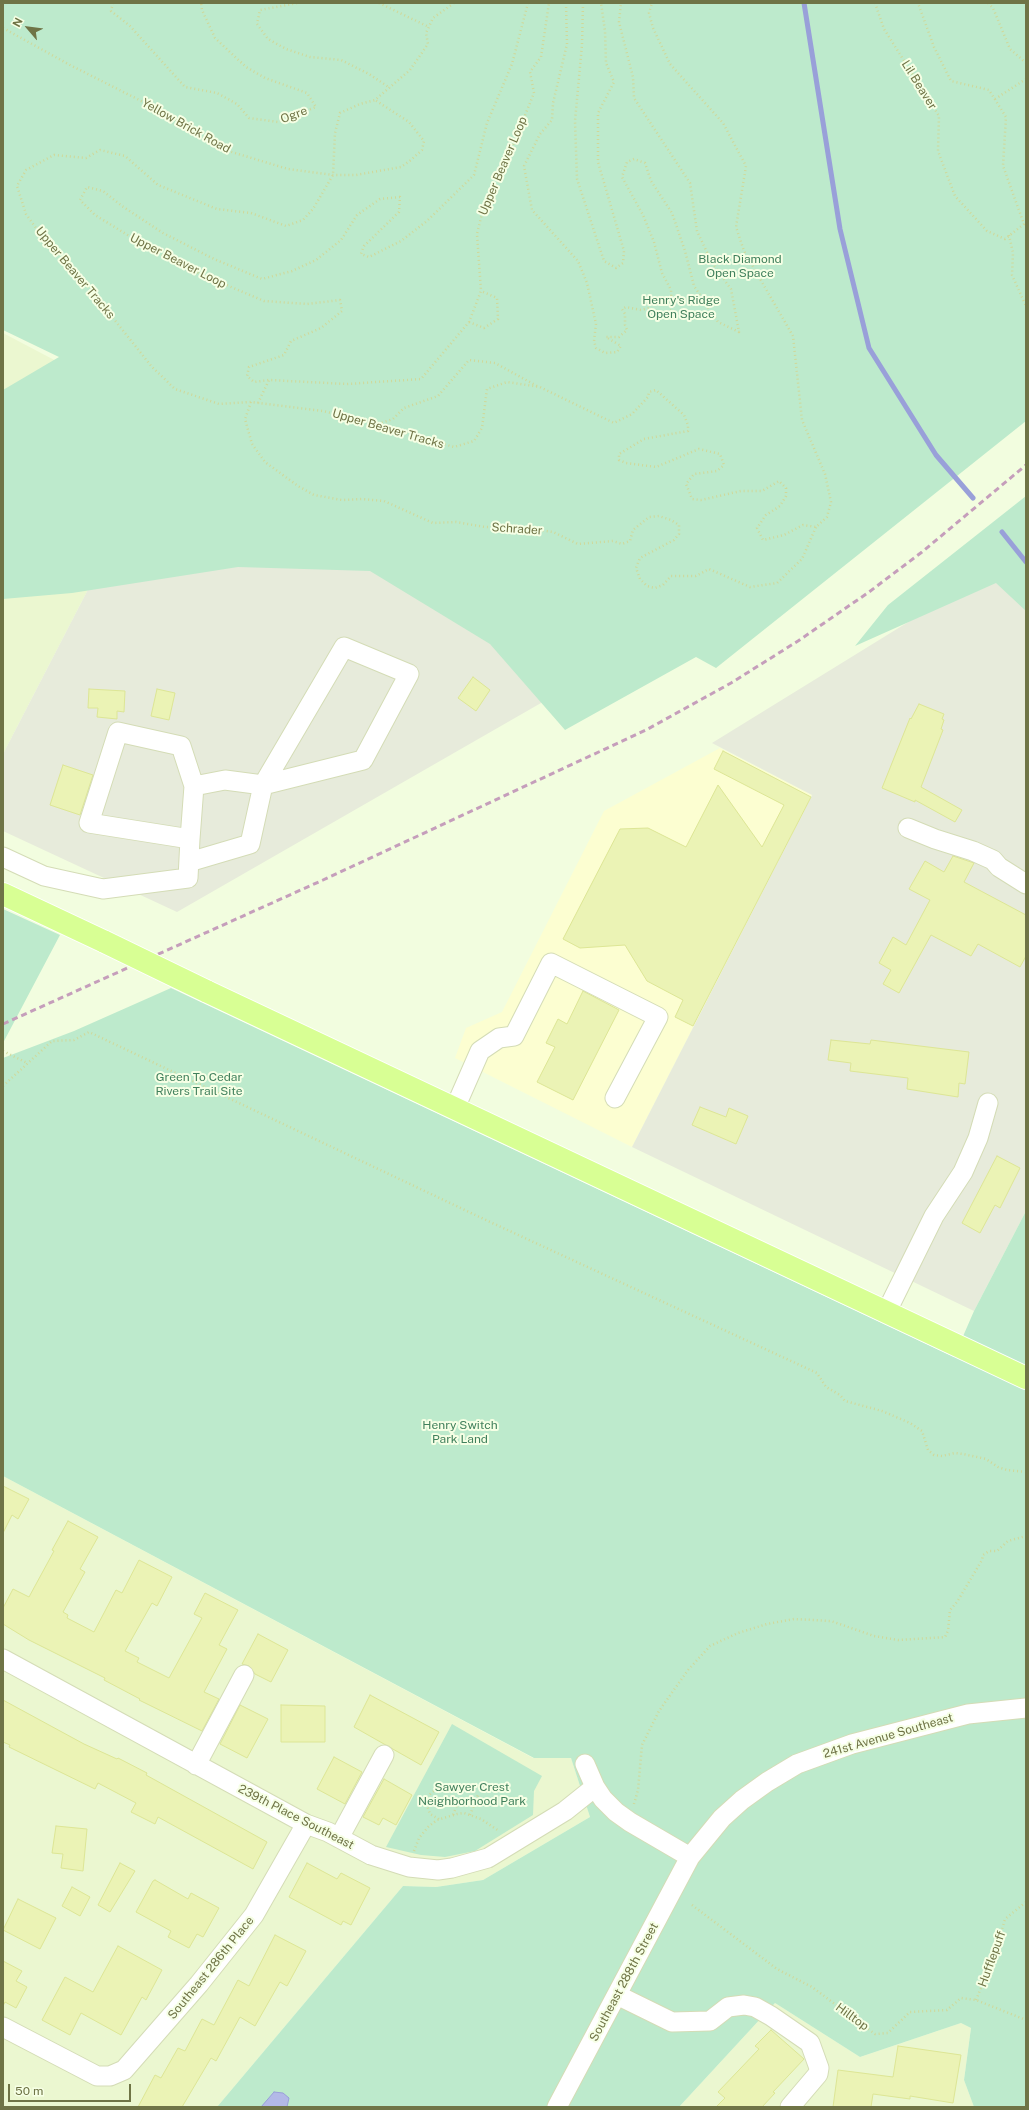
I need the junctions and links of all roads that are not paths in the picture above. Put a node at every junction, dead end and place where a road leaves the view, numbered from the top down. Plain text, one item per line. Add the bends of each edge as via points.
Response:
1 (263, 785) junction
2 (194, 786) junction
3 (908, 828) dead end
4 (190, 839) junction
5 (3, 857) edge
6 (189, 862) junction
7 (1026, 884) edge
8 (3, 894) edge
9 (615, 1098) dead end
10 (988, 1104) dead end
11 (455, 1108) junction
12 (887, 1311) junction
13 (1026, 1378) edge
14 (3, 1659) edge
15 (244, 1675) dead end
16 (1026, 1708) edge
17 (384, 1755) dead end
18 (196, 1764) junction
19 (585, 1764) dead end
20 (595, 1787) junction
21 (306, 1824) junction
22 (339, 1838) junction
23 (690, 1857) junction
24 (617, 1995) junction
25 (3, 2027) edge
26 (557, 2107) edge
27 (790, 2107) edge

1 - 1 street via 344,647 409,674 363,760
1 - 2 street via 225,780
1 - 6 street via 250,844
2 - 4 street
2 - 4 street via 181,746 118,732 89,823
3 - 7 street via 993,860 999,868
4 - 6 street
5 - 6 street via 44,876 103,889 188,878
8 - 11 main road, bridge
9 - 11 street via 658,1016 551,963 514,1036 499,1038 480,1051
10 - 12 street via 978,1138 963,1172 934,1216
11 - 12 main road
12 - 13 main road
14 - 18 street, 239th Place Southeast
15 - 18 street
16 - 23 street, 241st Avenue Southeast via 968,1714 852,1744 798,1764 742,1800 722,1818
17 - 22 street
18 - 21 street, 239th Place Southeast
19 - 20 street
20 - 22 street, 239th Place Southeast via 510,1846 488,1858 452,1868 438,1870 409,1867 371,1855
20 - 23 street via 603,1799 630,1822
21 - 22 street, 239th Place Southeast
21 - 25 street, Southeast 286th Place via 254,1915 124,2070 97,2076
23 - 24 street, Southeast 288th Street
24 - 26 street, Southeast 288th Street
24 - 27 street via 672,2022 710,2021 728,2007 744,2005 755,2007 771,2016 810,2043 819,2068 818,2074

